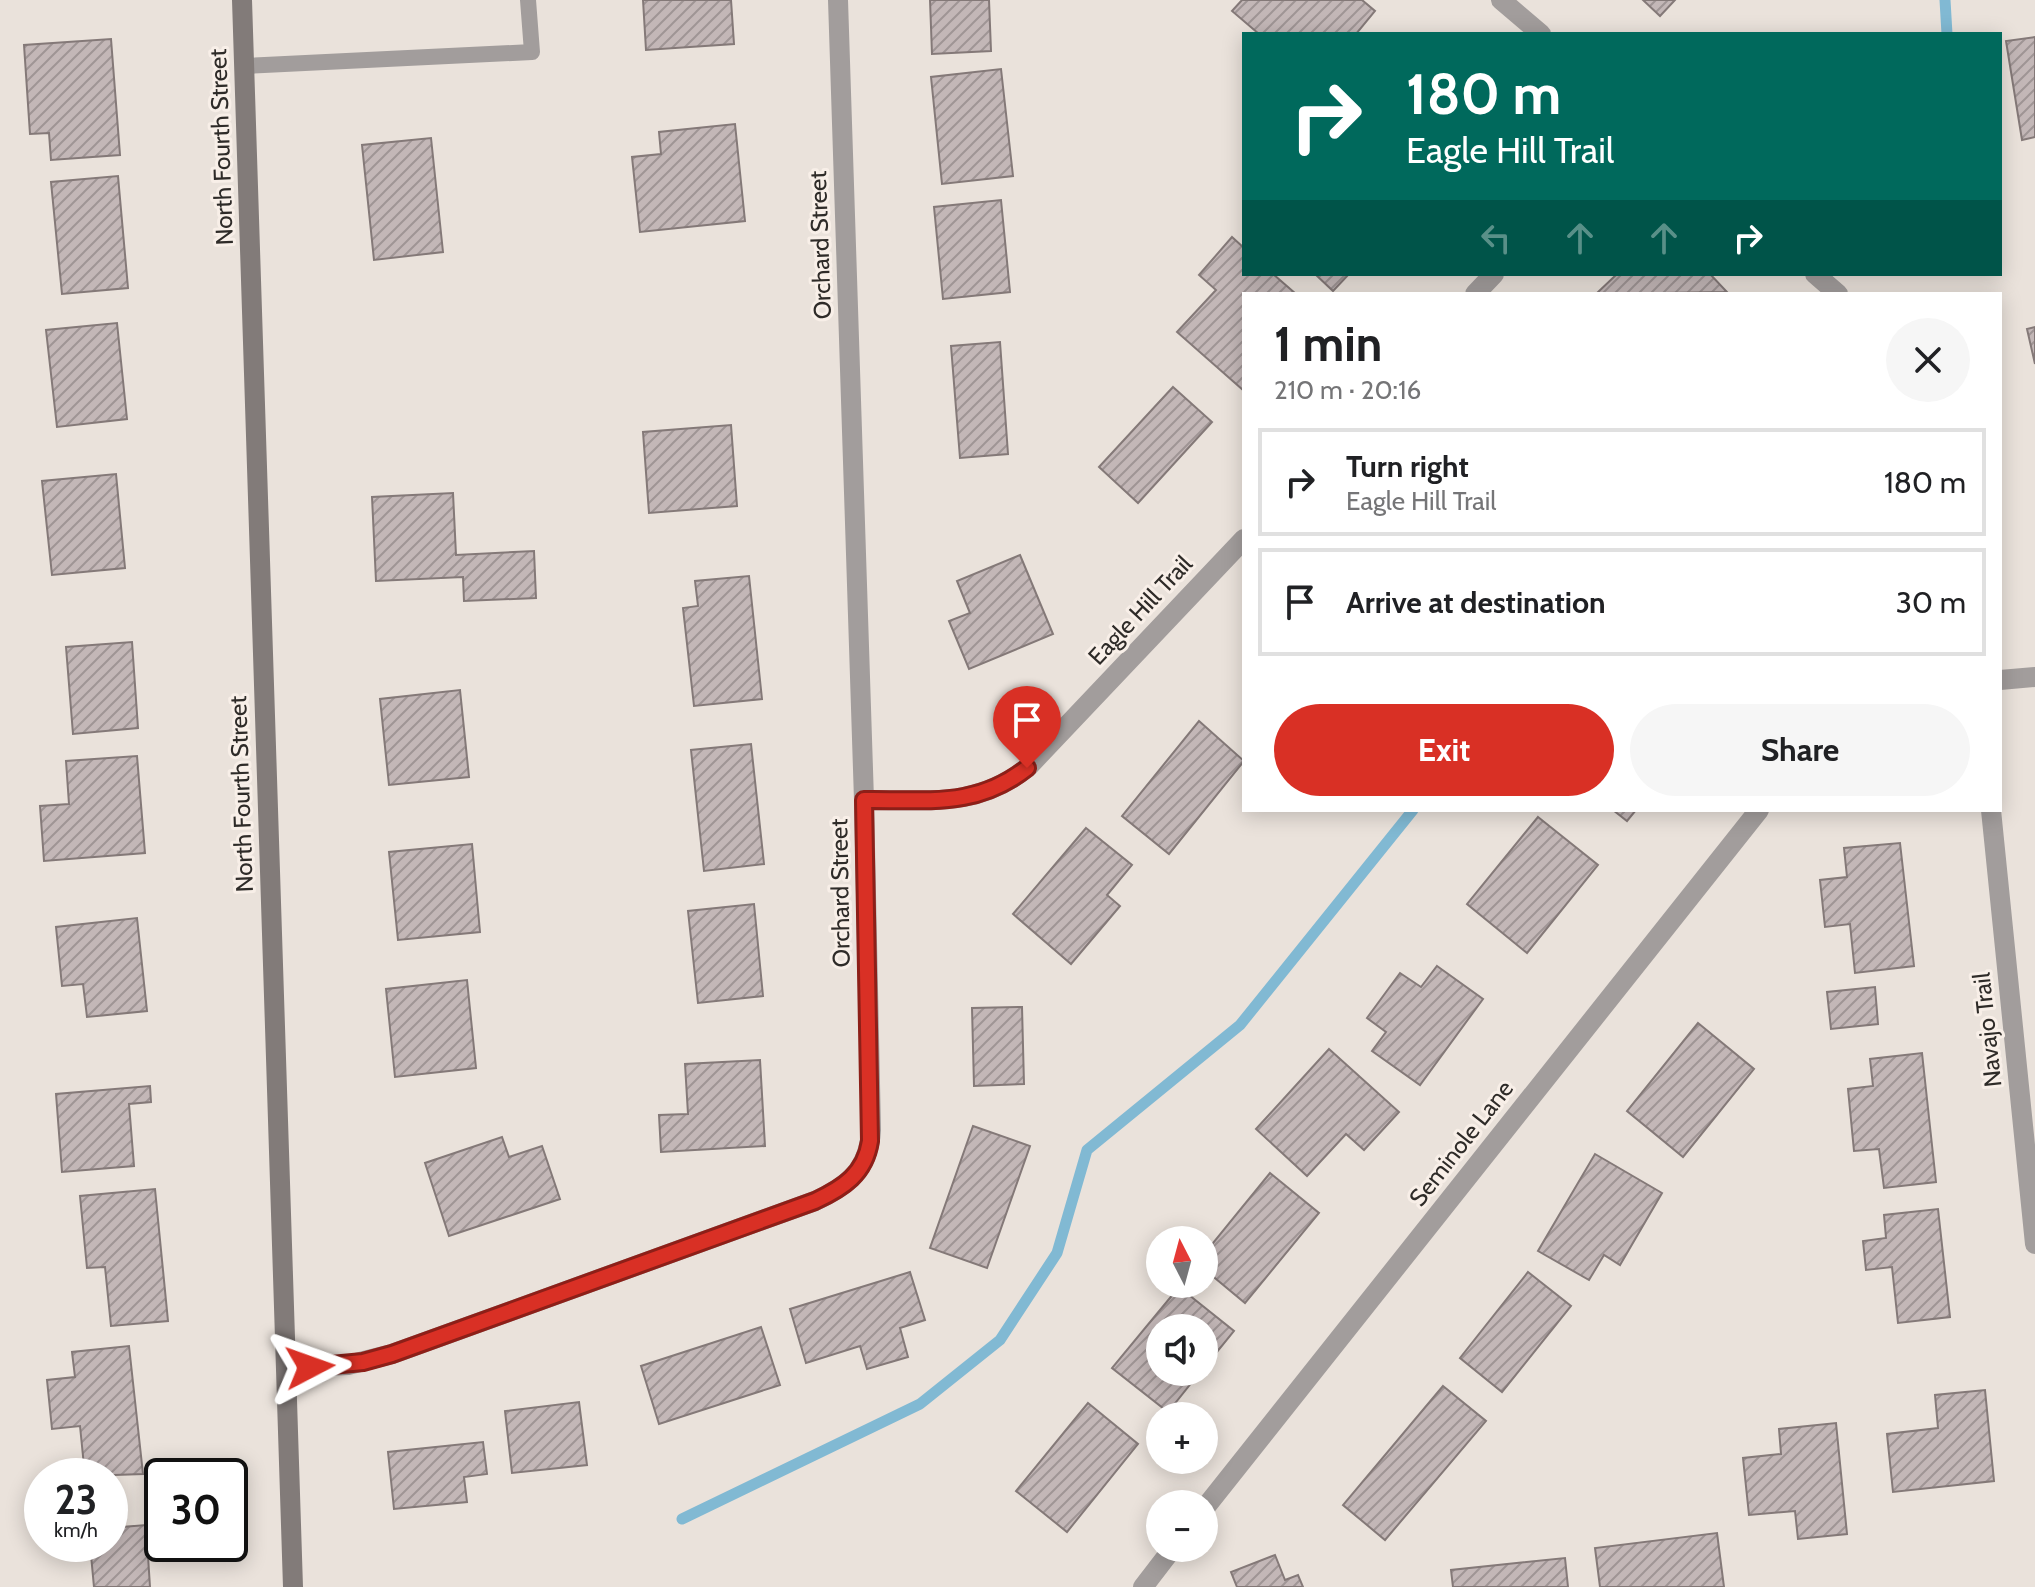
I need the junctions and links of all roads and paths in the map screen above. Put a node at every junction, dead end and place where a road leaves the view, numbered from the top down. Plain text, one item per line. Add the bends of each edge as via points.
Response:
1 (242, 0) edge
2 (528, 0) edge
3 (838, 0) edge
4 (1501, 0) edge
5 (1539, 32) edge
6 (244, 66) junction
7 (1492, 276) edge
8 (1817, 276) edge
9 (1477, 292) edge
10 (1836, 292) edge
11 (1242, 541) edge
12 (2035, 677) edge
13 (2002, 680) edge
14 (864, 800) junction
15 (1757, 812) edge
16 (1991, 812) edge
17 (2031, 1174) edge
18 (2035, 1244) edge
19 (286, 1368) junction
20 (1218, 1491) edge
21 (1162, 1562) edge
22 (293, 1587) edge
23 (1143, 1587) edge

1 - 6 main road, North Fourth Street
2 - 6 lane via 532,52
3 - 14 street, Orchard Street
4 - 5 street
6 - 19 main road, North Fourth Street
7 - 9 street
8 - 10 street
11 - 14 street, Eagle Hill Trail via 1027,768 1002,787 959,798
12 - 13 street
14 - 19 street, Orchard Street via 871,1130 867,1158 853,1179 815,1201 392,1354 348,1365
15 - 20 street, Seminole Lane
16 - 17 street, Navajo Trail
17 - 18 street, Navajo Trail
19 - 22 main road, North Fourth Street
21 - 23 street

